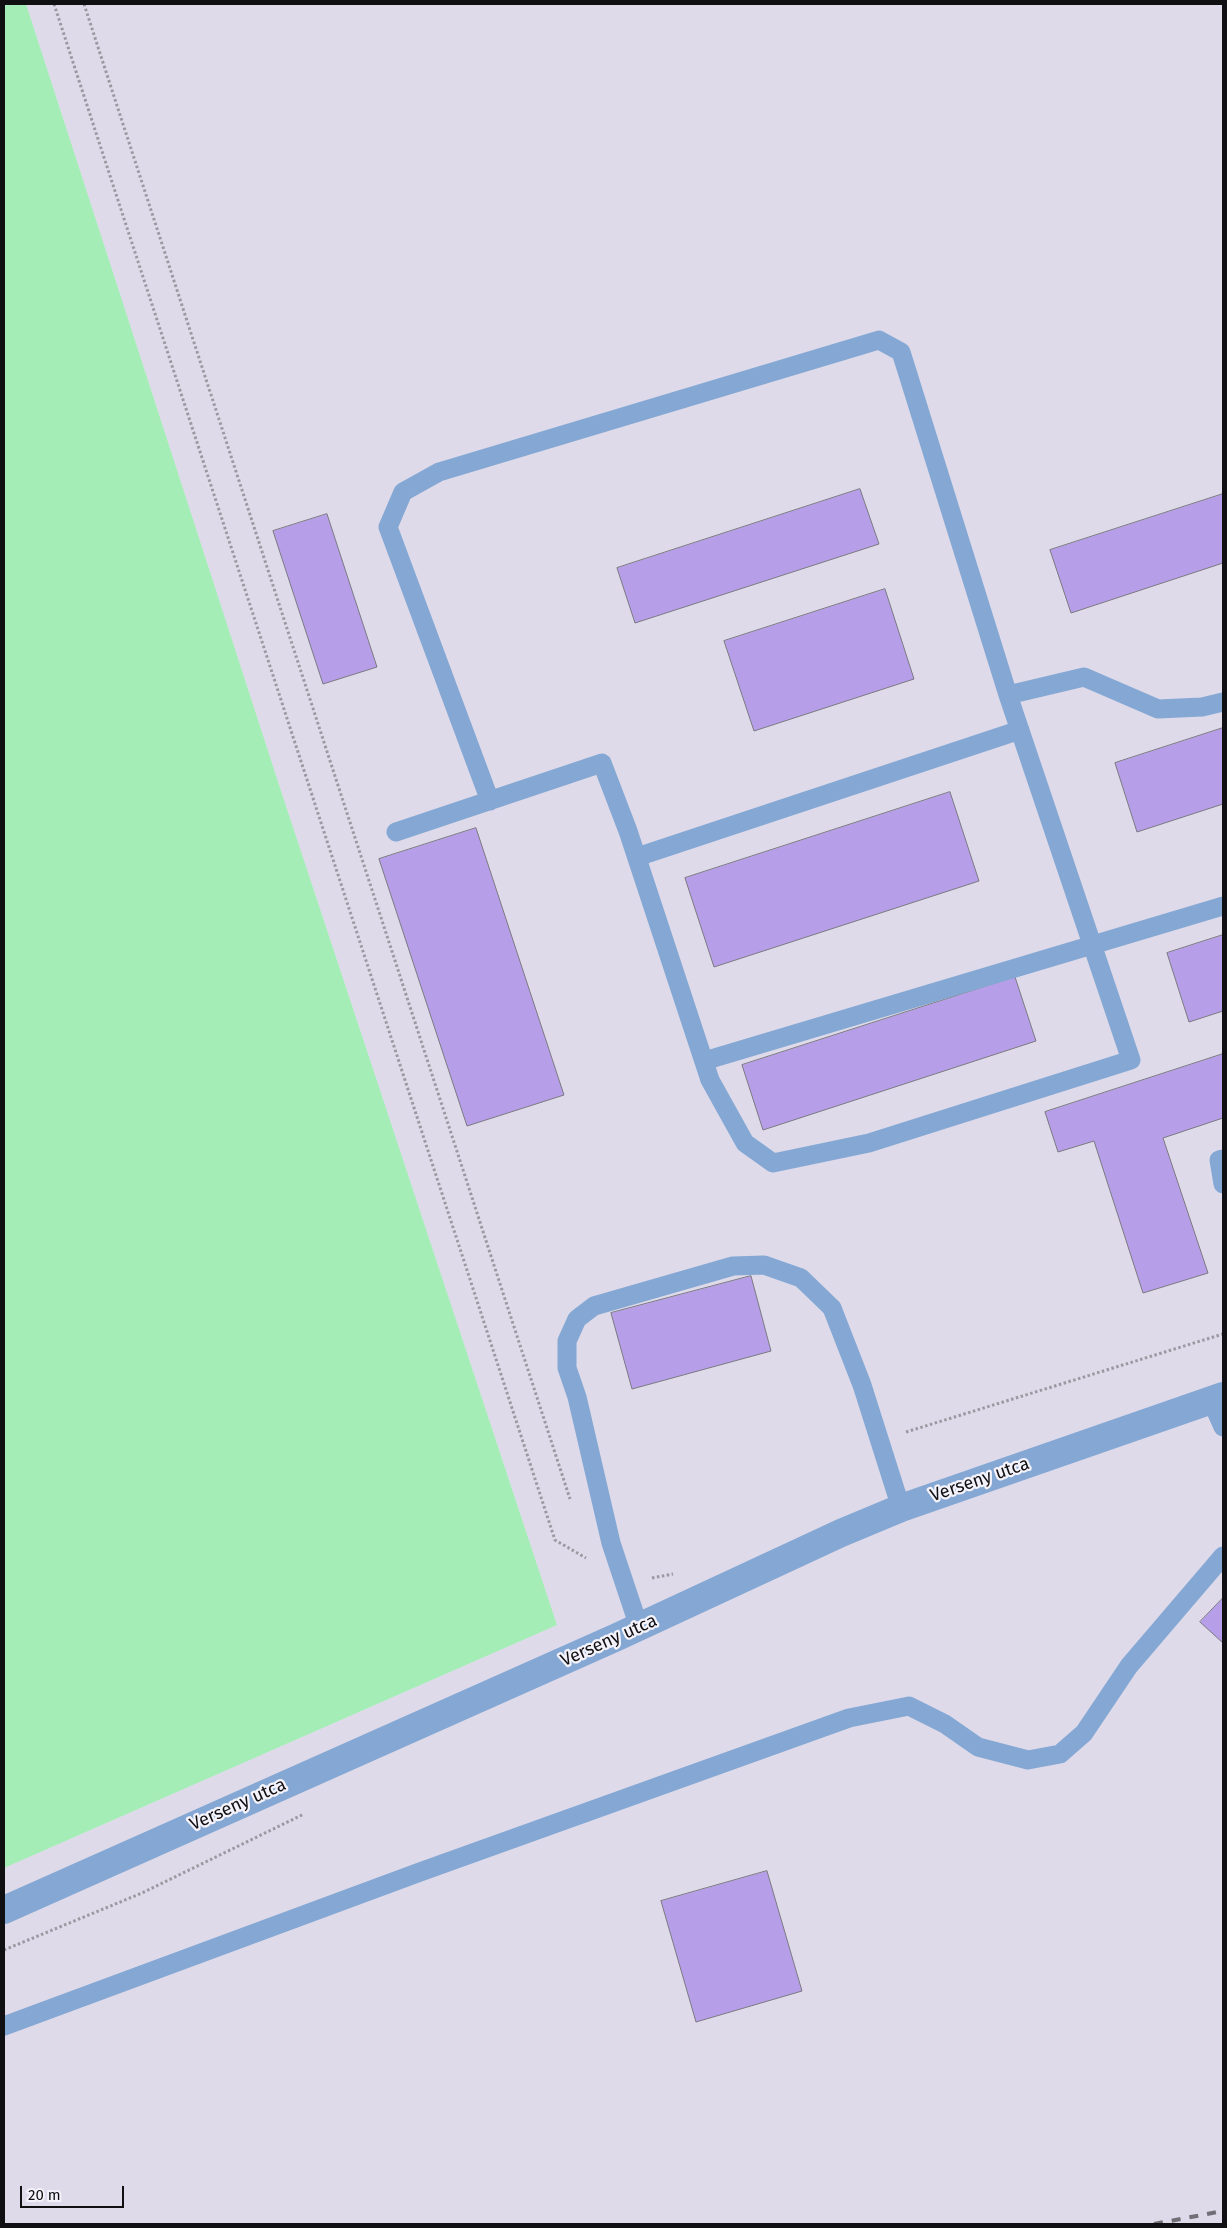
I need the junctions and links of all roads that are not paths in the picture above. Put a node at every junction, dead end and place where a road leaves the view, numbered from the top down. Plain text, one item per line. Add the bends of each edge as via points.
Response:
1 (1008, 695) junction
2 (1223, 702) edge
3 (1020, 730) junction
4 (490, 801) junction
5 (396, 832) dead end
6 (636, 858) junction
7 (1223, 906) edge
8 (1092, 944) junction
9 (704, 1061) junction
10 (1223, 1159) edge
11 (1223, 1184) edge
12 (1217, 1398) edge
13 (1223, 1427) edge
14 (901, 1508) junction
15 (1223, 1556) edge
16 (639, 1627) junction
17 (4, 1910) edge
18 (4, 2026) edge

1 - 2 lane via 1084,677 1158,709 1202,708
1 - 3 lane
1 - 4 lane via 901,352 878,340 439,472 403,492 388,527
3 - 6 lane
3 - 8 lane
4 - 5 lane
4 - 6 lane via 602,763
6 - 9 lane
7 - 8 lane
8 - 9 lane
8 - 9 lane via 1131,1060 869,1143 773,1163 745,1143 710,1080
10 - 11 lane via 1219,1160
12 - 13 lane
12 - 14 street, Verseny utca
14 - 16 street, Verseny utca
14 - 16 lane via 862,1385 832,1308 801,1278 764,1265 733,1266 594,1306 577,1319 567,1341 567,1368 577,1397 611,1542
15 - 18 lane via 1128,1666 1084,1733 1060,1754 1028,1760 978,1748 945,1724 908,1706 849,1718
16 - 17 street, Verseny utca

